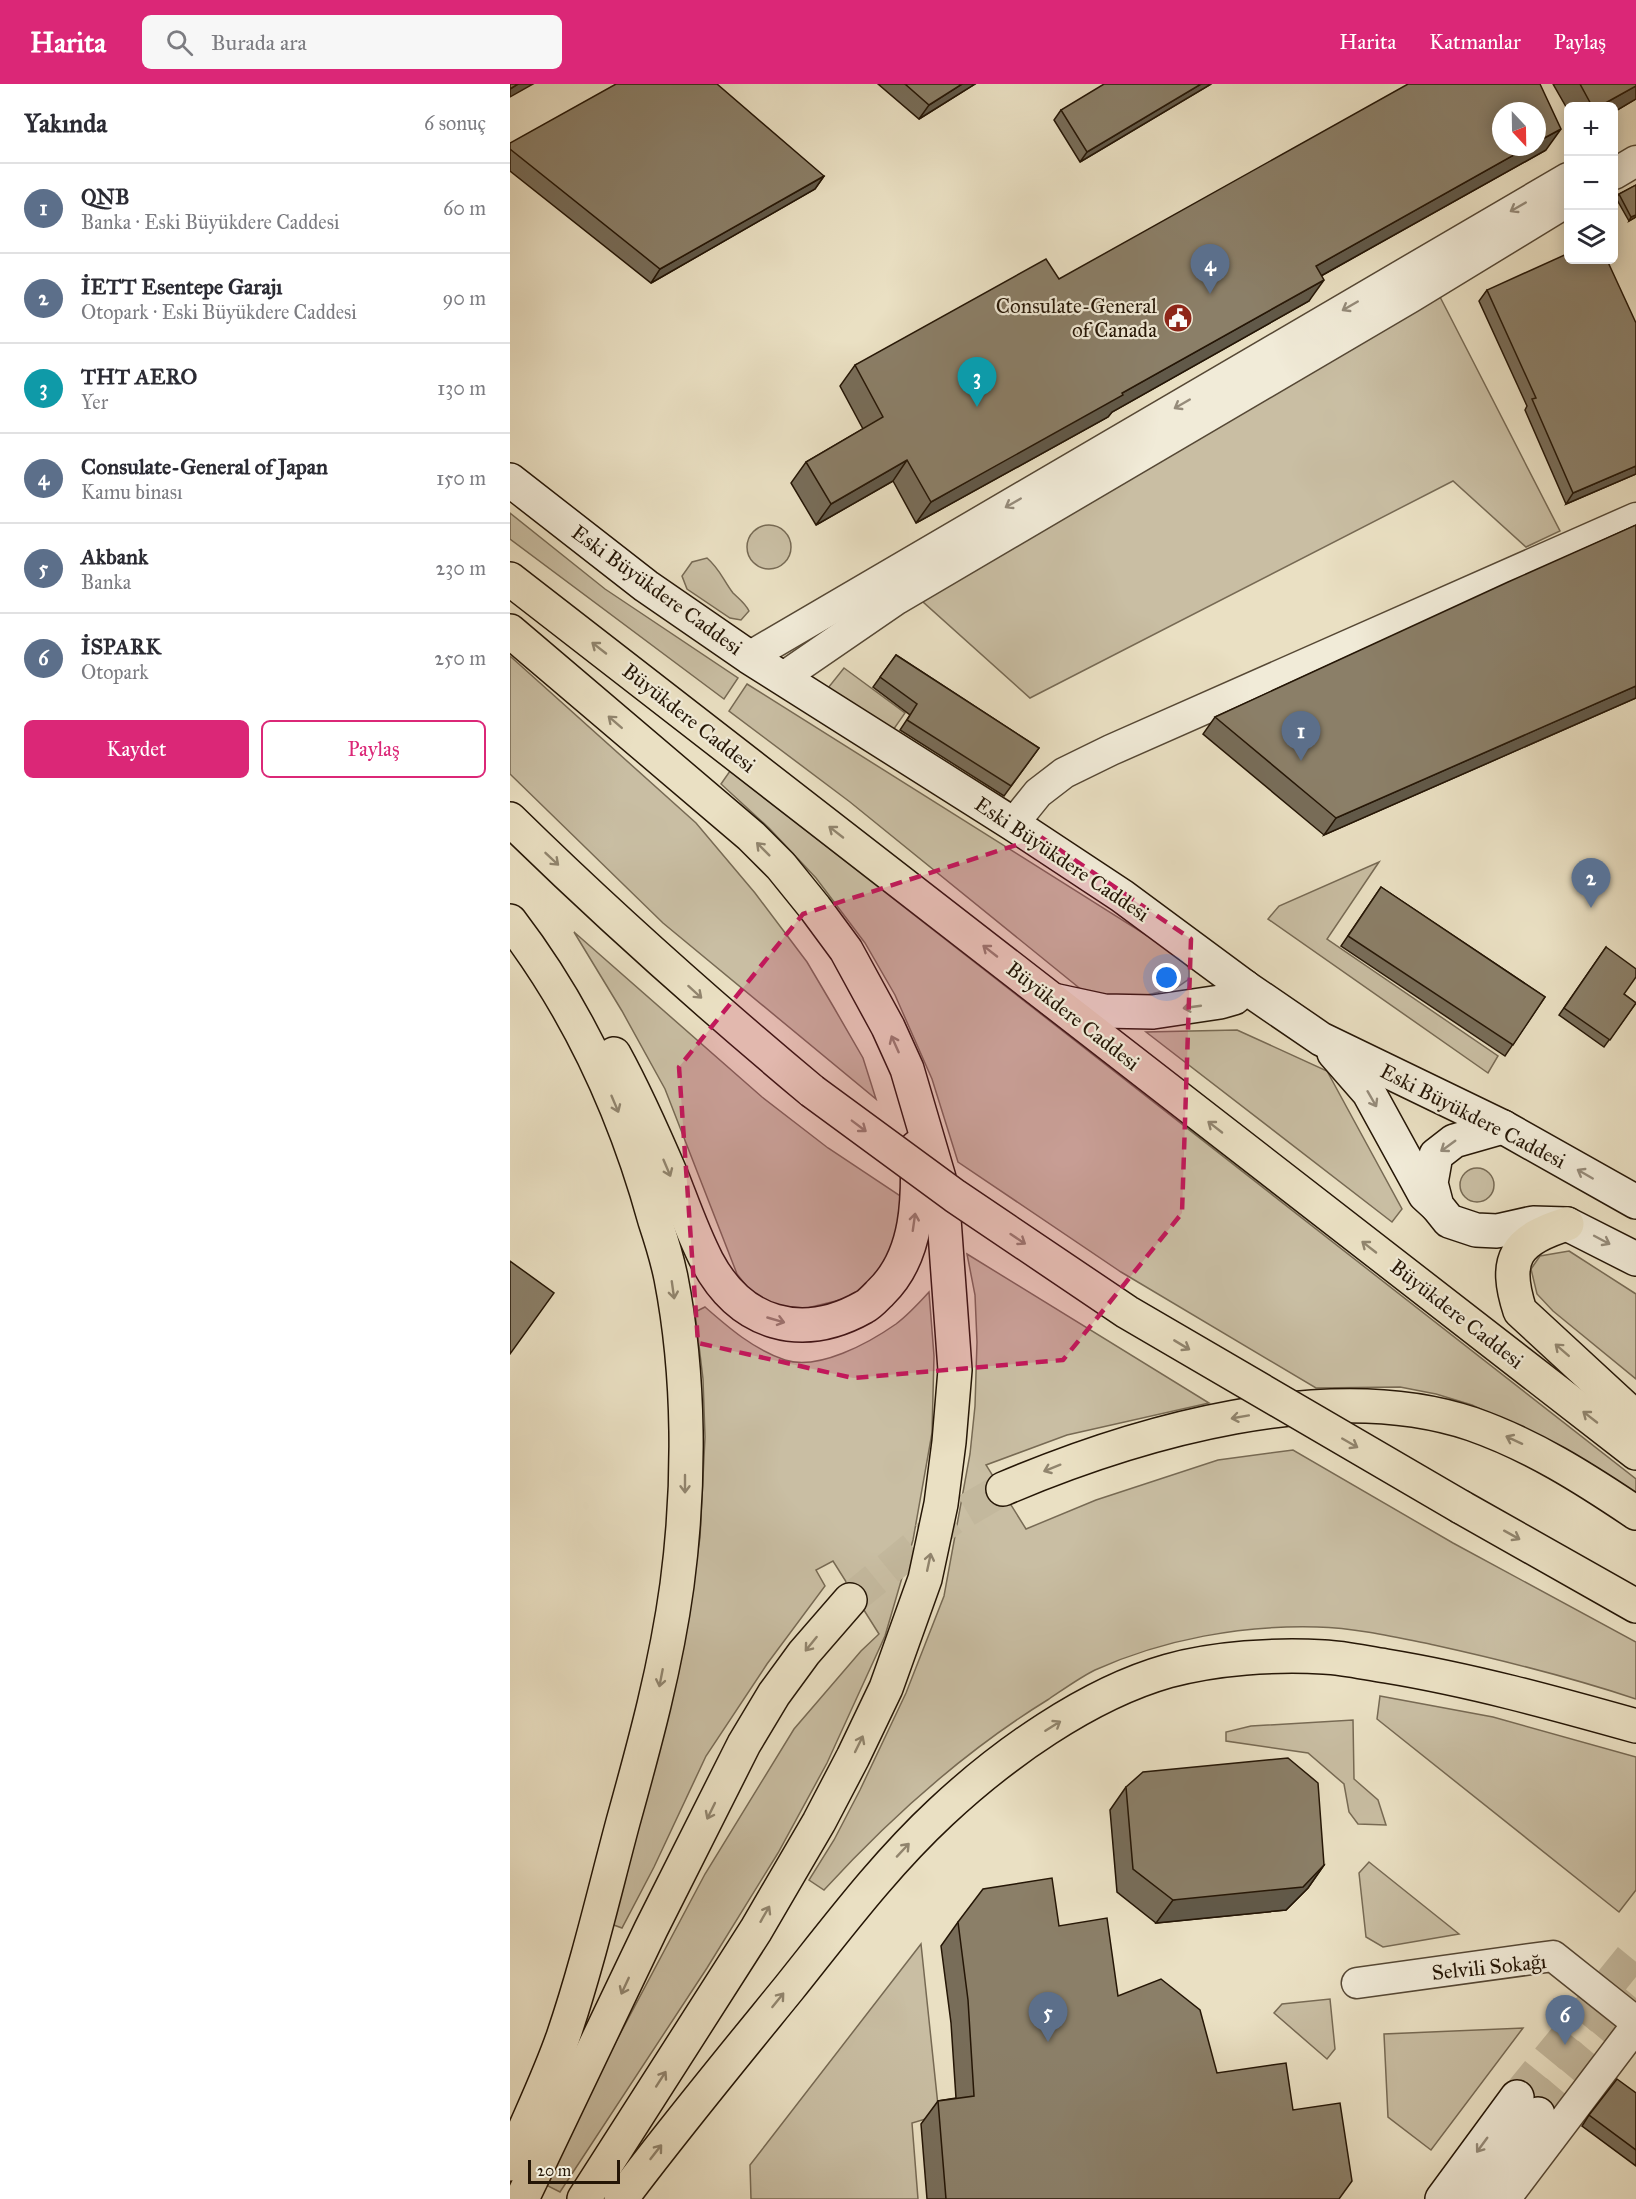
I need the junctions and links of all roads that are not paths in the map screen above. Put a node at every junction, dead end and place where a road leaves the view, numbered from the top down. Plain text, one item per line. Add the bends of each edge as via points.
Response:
1 (1636, 141) edge
2 (1618, 151) edge
3 (1636, 161) edge
4 (1618, 172) edge
5 (1564, 180) edge
6 (1564, 204) edge
7 (510, 480) edge
8 (1636, 518) edge
9 (510, 579) edge
10 (510, 631) edge
11 (749, 657) junction
12 (782, 678) junction
13 (510, 819) edge
14 (1013, 824) junction
15 (510, 921) edge
16 (539, 960) junction
17 (1245, 987) junction
18 (1053, 1000) junction
19 (1321, 1039) junction
20 (916, 1098) junction
21 (1503, 1127) junction
22 (1636, 1203) edge
23 (1437, 1206) junction
24 (1567, 1224) junction
25 (1636, 1259) edge
26 (1636, 1418) edge
27 (1636, 1453) edge
28 (1003, 1489) tunnel mouth
29 (1636, 1513) edge
30 (850, 1600) tunnel mouth
31 (1636, 1606) edge
32 (1636, 1726) edge
33 (1357, 1983) dead end
34 (1636, 2024) edge
35 (510, 2164) edge
36 (1514, 2196) edge
37 (522, 2199) edge
38 (584, 2199) edge
39 (621, 2199) edge
40 (1442, 2199) edge
41 (1475, 2199) edge

1 - 2 street
3 - 4 street
5 -> 11 street
6 - 12 street via 897,599
7 - 11 street, Eski Büyükdere Caddesi via 646,586
8 - 14 street via 1064,773 1038,793
18 -> 9 main road, Büyükdere Caddesi
20 -> 10 main road via 888,1027 856,966 781,866 751,836
11 - 12 street, Eski Büyükdere Caddesi
12 - 14 street, Eski Büyükdere Caddesi
13 -> 31 main road, bridge via 724,1017 812,1091 955,1196 1098,1293 1215,1364
14 - 17 street, Eski Büyükdere Caddesi via 1122,896
15 - 16 main road
16 -> 20 main road via 578,995 600,1028 636,1095 708,1262 747,1309 774,1321 804,1326 836,1321 867,1306 889,1284 910,1247 915,1215
16 -> 35 main road via 599,1065 619,1112 640,1168 671,1277 685,1410 685,1499 677,1583 660,1686 566,2027
17 -> 18 street via 1234,998 1220,1002 1154,1012 1104,1011
17 - 19 street, Eski Büyükdere Caddesi
27 -> 18 main road, Büyükdere Caddesi
19 - 21 street, Eski Büyükdere Caddesi
19 -> 23 street via 1369,1093 1425,1195
38 -> 20 main road via 756,1930 819,1822 886,1688 925,1579 942,1494 955,1370 939,1178
22 -> 21 street, Eski Büyükdere Caddesi
21 -> 23 street via 1454,1141 1436,1155 1431,1183
23 - 24 street via 1449,1221 1476,1230 1497,1231 1533,1222
24 -> 25 street
26 -> 24 main road via 1520,1311 1513,1288 1516,1257 1541,1232
29 -> 28 main road via 1546,1455 1504,1436 1439,1415 1346,1406 1264,1413 1172,1431 1113,1446
30 -> 37 main road via 774,1694 744,1744
39 -> 32 main road via 899,1854 941,1812 1037,1736 1084,1707 1131,1685 1169,1671 1218,1662 1326,1657 1477,1683
33 - 34 street, Selvili Sokağı via 1553,1956
34 - 36 street
41 -> 40 street via 1527,2106

